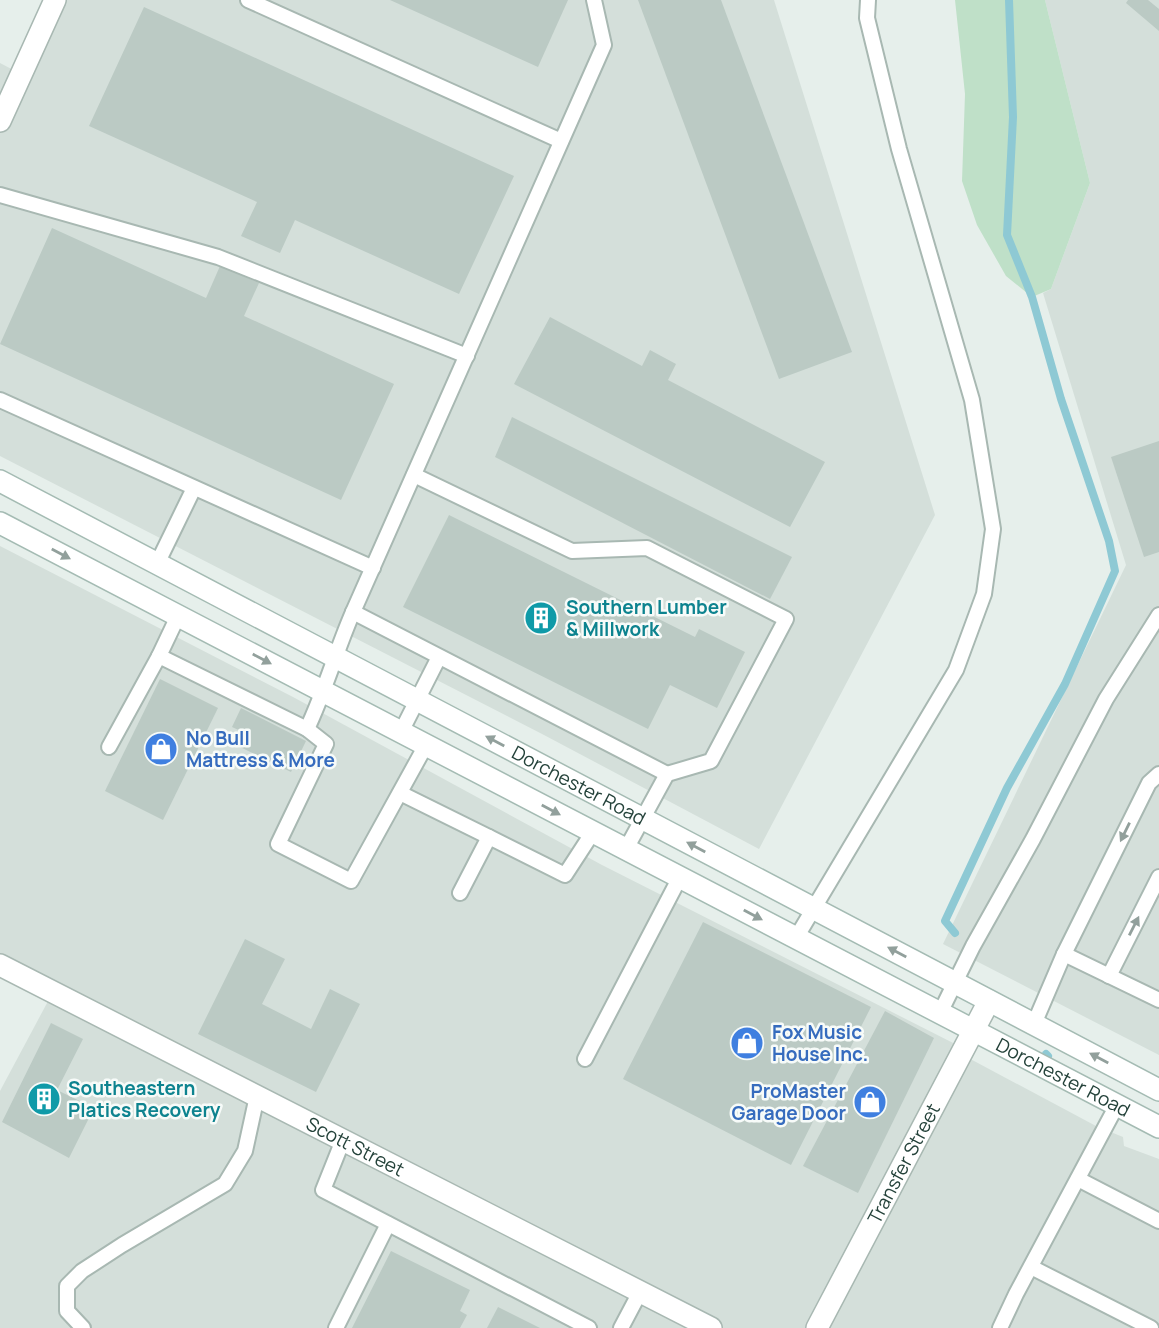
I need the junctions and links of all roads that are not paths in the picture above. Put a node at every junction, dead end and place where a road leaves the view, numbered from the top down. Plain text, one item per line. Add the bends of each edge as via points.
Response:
1 (55, 0) edge
2 (248, 0) edge
3 (594, 0) edge
4 (869, 0) edge
5 (0, 121) edge
6 (561, 141) junction
7 (0, 195) edge
8 (467, 356) junction
9 (0, 400) edge
10 (414, 475) junction
11 (0, 481) edge
12 (194, 488) junction
13 (0, 523) edge
14 (158, 564) junction
15 (373, 568) junction
16 (353, 612) junction
17 (1159, 615) edge
18 (178, 616) junction
19 (159, 656) junction
20 (334, 657) junction
21 (439, 657) junction
22 (324, 692) junction
23 (418, 701) junction
24 (307, 729) junction
25 (401, 732) junction
26 (426, 745) junction
27 (109, 747) dead end
28 (667, 774) junction
29 (1159, 774) edge
30 (400, 793) junction
31 (643, 819) junction
32 (593, 832) junction
33 (489, 837) junction
34 (626, 849) junction
35 (680, 877) junction
36 (1159, 877) edge
37 (460, 893) dead end
38 (814, 909) junction
39 (796, 938) junction
40 (1064, 954) junction
41 (0, 965) edge
42 (1109, 976) junction
43 (956, 983) junction
44 (1159, 1000) edge
45 (989, 1001) junction
46 (940, 1013) junction
47 (1034, 1024) junction
48 (973, 1031) junction
49 (585, 1059) dead end
50 (1159, 1090) edge
51 (257, 1096) junction
52 (1116, 1105) junction
53 (1159, 1128) edge
54 (343, 1140) junction
55 (1077, 1179) junction
56 (1159, 1221) edge
57 (388, 1224) junction
58 (1031, 1266) junction
59 (640, 1292) junction
60 (83, 1328) edge
61 (336, 1328) edge
62 (589, 1328) edge
63 (621, 1328) edge
64 (711, 1328) edge
65 (817, 1328) edge
66 (1000, 1328) edge
67 (1151, 1328) edge

1 - 5 main road
2 - 6 lane
3 - 6 lane via 604,45
4 - 38 lane via 867,18 899,149 972,400 993,529 984,594 956,670
6 - 8 lane
7 - 8 lane via 218,257
8 - 10 lane
9 - 12 lane
10 - 15 lane
10 - 28 lane via 572,551 647,548 786,618 711,761
11 - 14 main road, Dorchester Road
12 - 14 lane
12 - 15 lane
13 -> 18 main road, Dorchester Road
14 - 20 main road, Dorchester Road
15 - 16 lane
16 - 20 lane
16 - 21 lane
17 - 43 lane via 1106,699
18 - 19 lane
18 -> 22 main road, Dorchester Road
19 - 24 lane
19 - 27 lane
20 - 22 lane
20 - 23 main road, Dorchester Road
21 - 23 lane
21 - 28 lane
22 - 24 lane
22 - 25 main road, Dorchester Road
23 - 25 lane
31 -> 23 main road, Dorchester Road
24 - 30 lane via 326,744 278,844 351,881
25 - 26 main road, Dorchester Road
26 - 30 lane
26 -> 32 main road, Dorchester Road
28 - 31 lane
29 -> 40 lane via 1149,783
30 - 33 lane
31 - 34 lane
38 -> 31 main road, Dorchester Road
32 - 33 lane via 565,875
32 - 34 main road, Dorchester Road
33 - 37 lane
34 - 35 main road, Dorchester Road
35 -> 39 main road, Dorchester Road
35 - 49 lane
42 -> 36 lane
38 - 39 lane
43 -> 38 main road, Dorchester Road
39 - 46 main road, Dorchester Road
40 - 42 lane
40 - 47 lane
41 - 51 main road, Scott Street
42 - 44 lane
43 - 45 main road, Dorchester Road
43 - 46 lane
45 - 47 main road, Dorchester Road
45 - 48 main road, Transfer Street
46 - 48 main road, Dorchester Road
50 -> 47 main road, Dorchester Road
48 - 52 main road, Dorchester Road
48 - 65 main road, Transfer Street
51 - 54 main road, Scott Street
51 - 60 lane via 245,1151 225,1184 122,1245 67,1286 67,1311
52 - 53 main road, Dorchester Road
52 - 55 lane
54 - 57 lane via 323,1190
54 - 59 main road, Scott Street
55 - 56 lane
55 - 58 lane
57 - 61 lane
57 - 62 lane
58 - 66 lane
58 - 67 lane
59 - 63 lane
59 - 64 main road, Scott Street

